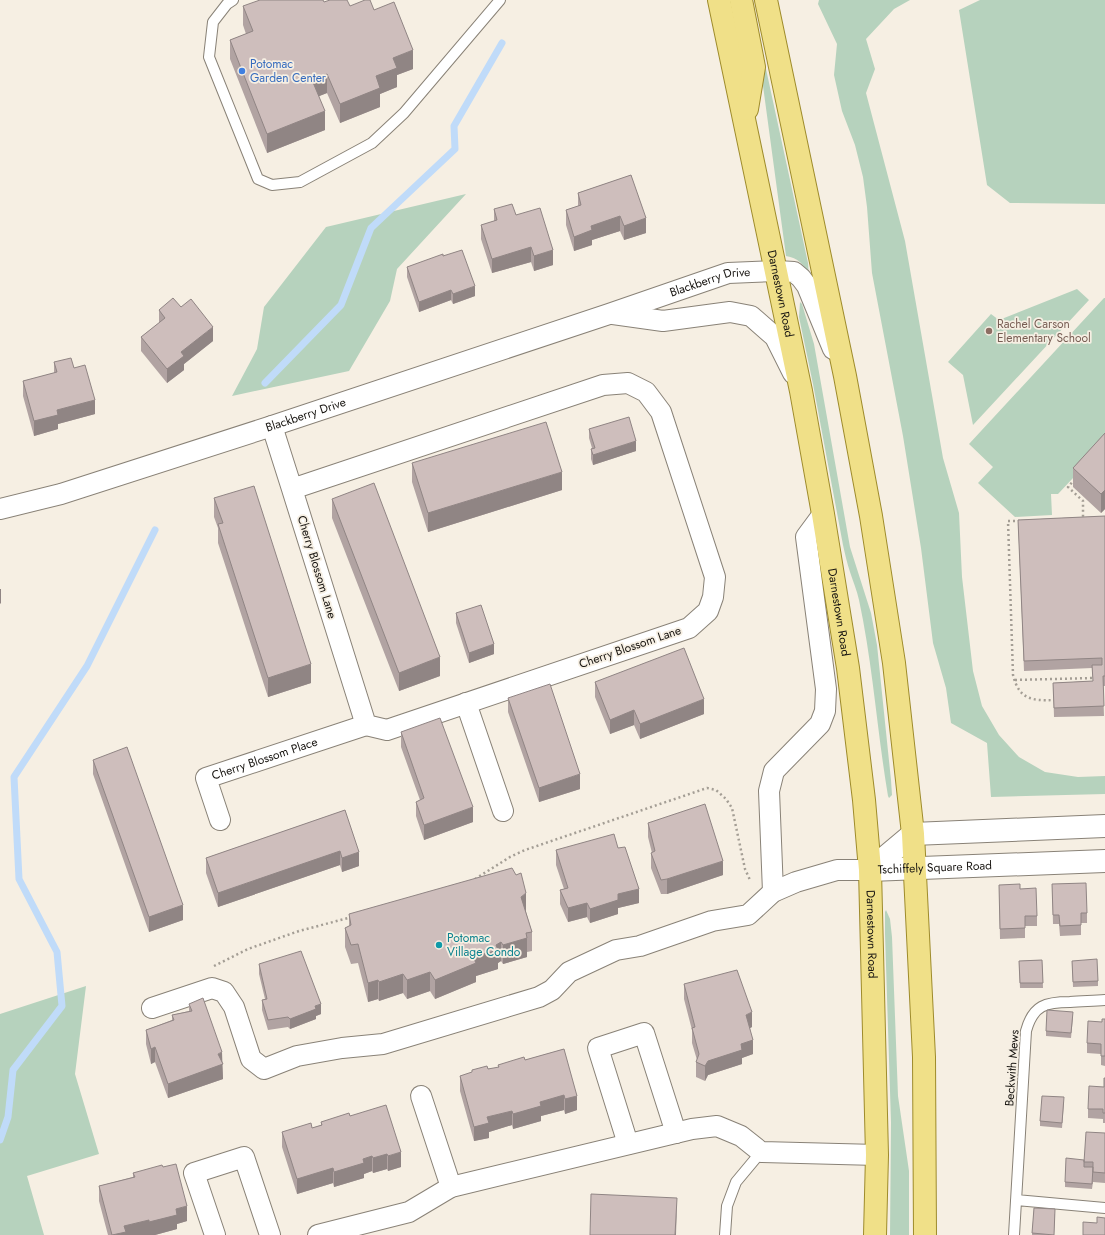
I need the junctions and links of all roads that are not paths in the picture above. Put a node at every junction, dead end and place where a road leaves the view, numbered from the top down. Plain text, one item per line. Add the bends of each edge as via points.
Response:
1 (233, 0) edge
2 (500, 0) edge
3 (719, 0) edge
4 (741, 0) edge
5 (766, 0) edge
6 (746, 122) junction
7 (777, 270) junction
8 (609, 314) junction
9 (845, 376) junction
10 (801, 391) junction
11 (272, 426) junction
12 (292, 489) junction
13 (0, 509) edge
14 (823, 514) junction
15 (466, 703) junction
16 (366, 724) junction
17 (503, 811) dead end
18 (220, 820) dead end
19 (1105, 826) edge
20 (913, 834) junction
21 (1105, 861) edge
22 (914, 868) junction
23 (870, 870) junction
24 (773, 892) junction
25 (1105, 1000) edge
26 (152, 1008) dead end
27 (421, 1096) dead end
28 (676, 1133) junction
29 (628, 1144) junction
30 (761, 1152) junction
31 (877, 1155) junction
32 (450, 1186) junction
33 (1016, 1200) junction
34 (1105, 1208) edge
35 (214, 1235) edge
36 (270, 1235) edge
37 (318, 1235) edge
38 (725, 1235) edge
39 (875, 1235) edge
40 (925, 1235) edge
41 (1014, 1235) edge

1 - 2 lane via 213,22 209,57 258,179 272,185 300,182 372,143 404,113
3 - 6 main road, Darnestown Road
4 - 6 main road via 754,67
5 - 9 main road
6 - 7 main road, Darnestown Road
7 - 8 street, Blackberry Drive via 728,272
7 - 9 street, Blackberry Drive via 794,272 807,286
7 - 10 main road, Darnestown Road
8 - 10 street, Blackberry Drive via 663,321 730,312 751,316 775,337
8 - 11 street, Blackberry Drive
9 - 20 main road via 871,516 894,663
10 - 14 main road, Darnestown Road
11 - 12 street, Cherry Blossom Lane
11 - 13 street, Blackberry Drive via 61,494
12 - 15 street, Cherry Blossom Lane via 603,385 628,383 646,392 661,412 715,577 713,597 708,611 689,628
12 - 16 street, Cherry Blossom Lane
14 - 23 main road, Darnestown Road via 848,668
14 - 24 street via 806,537 826,689 825,711 820,724 774,772 769,791
15 - 16 street, Cherry Blossom Lane via 386,730
15 - 17 street
16 - 18 street, Cherry Blossom Place via 206,778
19 - 20 street
20 - 22 main road
20 - 23 street, Tschiffely Square Road
21 - 22 street, Tschiffely Square Road
22 - 23 street, Tschiffely Square Road
22 - 40 main road via 924,1057
23 - 24 street via 838,870 796,882
23 - 31 main road, Darnestown Road
24 - 26 street via 748,915 712,921 640,946 616,950 569,972 552,990 539,997 384,1044 297,1056 264,1069 251,1059 234,1006 224,992 212,988
25 - 33 lane, Beckwith Mews via 1046,1004 1029,1020 1026,1031
27 - 32 street
28 - 29 street
28 - 29 street via 644,1034 598,1048
28 - 30 street via 717,1126 741,1136
29 - 32 street
30 - 31 street
30 - 38 lane via 736,1182 727,1206
31 - 39 main road, Darnestown Road
32 - 37 street via 409,1212
33 - 34 lane
33 - 41 lane, Beckwith Mews
35 - 36 street via 194,1173 244,1157

